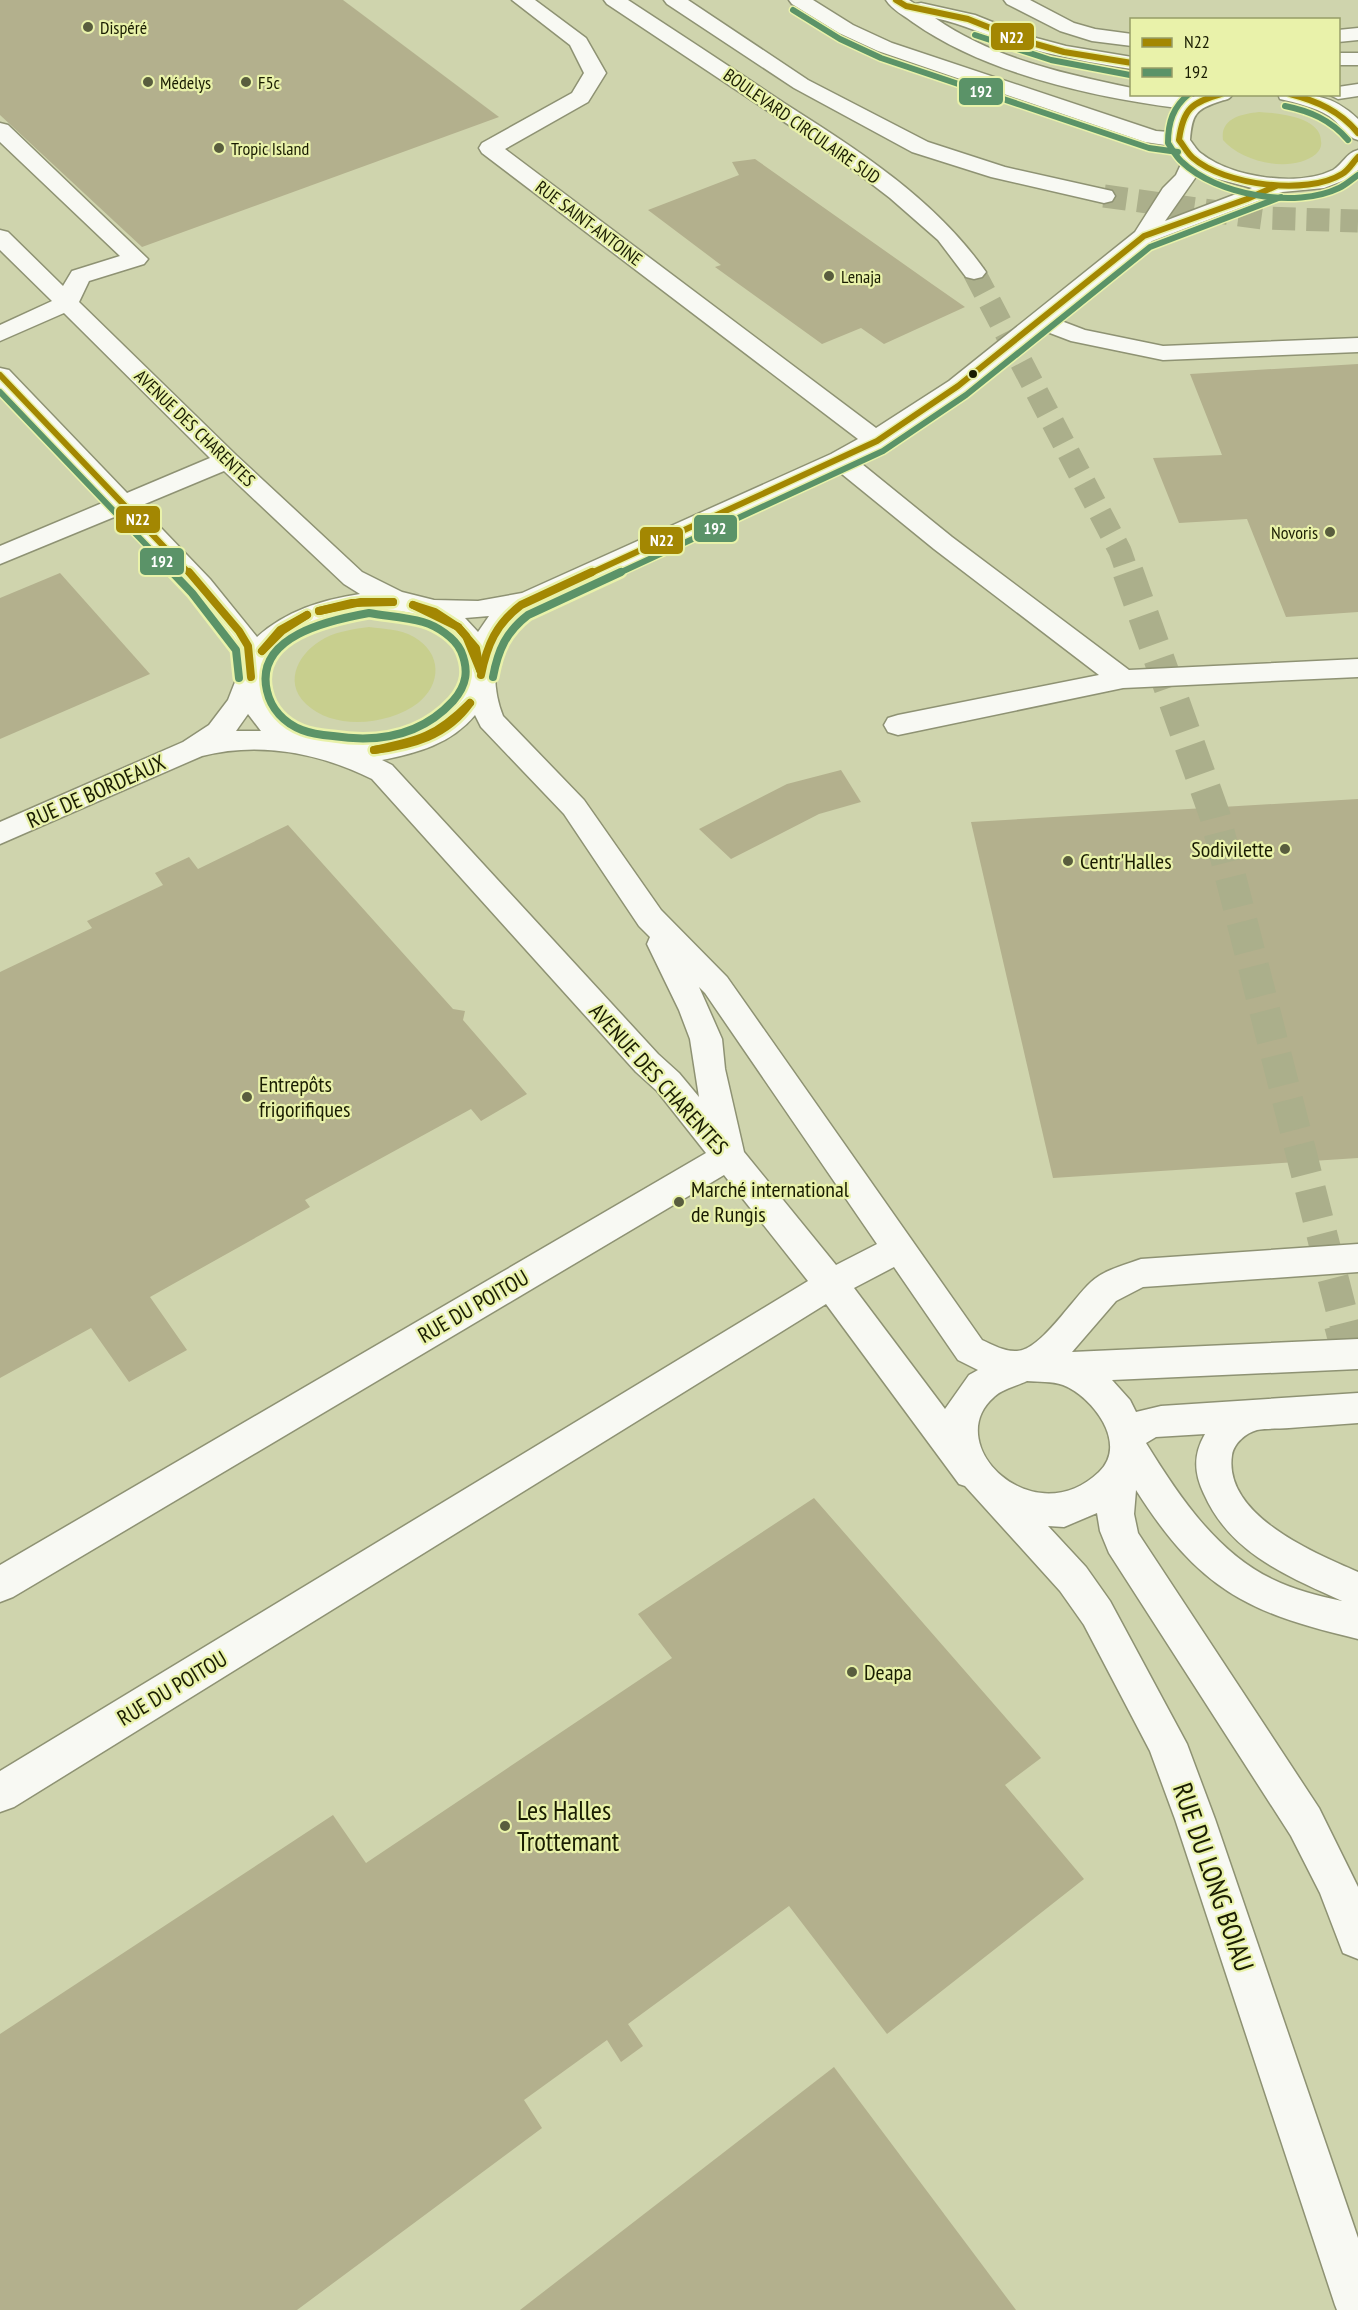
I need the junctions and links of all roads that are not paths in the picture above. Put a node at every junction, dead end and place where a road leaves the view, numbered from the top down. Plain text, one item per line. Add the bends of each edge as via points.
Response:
1 (522, 0) edge
2 (614, 0) edge
3 (674, 0) edge
4 (800, 0) edge
5 (875, 0) edge
6 (1014, 0) edge
7 (901, 3) edge
8 (1358, 34) edge
9 (1340, 36) edge
10 (1130, 40) edge
11 (1340, 59) edge
12 (1358, 59) edge
13 (1130, 63) edge
14 (1358, 90) edge
15 (1340, 93) edge
16 (1130, 94) edge
17 (1141, 96) edge
18 (1218, 96) edge
19 (1295, 96) edge
20 (1196, 104) junction
21 (0, 130) edge
22 (1358, 133) edge
23 (1179, 140) junction
24 (1358, 157) edge
25 (1194, 159) junction
26 (1275, 186) junction
27 (1104, 196) tunnel mouth
28 (1144, 236) junction
29 (0, 237) edge
30 (974, 272) tunnel mouth
31 (67, 303) junction
32 (1039, 320) junction
33 (0, 334) edge
34 (1358, 345) edge
35 (0, 375) edge
36 (877, 441) junction
37 (840, 459) junction
38 (227, 460) junction
39 (122, 505) junction
40 (0, 556) edge
41 (535, 597) junction
42 (402, 603) junction
43 (1358, 668) edge
44 (481, 675) junction
45 (251, 677) junction
46 (1123, 679) junction
47 (898, 724) dead end
48 (193, 749) junction
49 (333, 751) junction
50 (0, 834) edge
51 (650, 918) junction
52 (728, 1156) junction
53 (898, 1249) junction
54 (1358, 1258) edge
55 (831, 1284) junction
56 (1358, 1354) edge
57 (1037, 1367) junction
58 (1358, 1408) edge
59 (1260, 1413) junction
60 (1126, 1452) junction
61 (982, 1482) junction
62 (0, 1585) edge
63 (1357, 1600) edge
64 (0, 1793) edge
65 (1358, 1938) edge
66 (1358, 2305) edge

1 - 36 street, RUE SAINT-ANTOINE via 579,42 595,73 580,97 490,148
2 - 30 street, BOULEVARD CIRCULAIRE SUD via 842,150 946,235
3 - 27 street via 801,84 920,147 999,172
4 - 23 street via 846,29 885,46 1153,137
5 - 7 street
6 - 10 street via 1067,27
7 - 13 street via 968,19 1064,52
7 - 16 street via 955,40 988,56 1081,84
8 - 9 street
11 - 12 street
14 - 15 street
17 - 20 street
18 - 20 street
19 - 22 street via 1340,113
20 - 23 street via 1183,114 1177,127
21 - 31 street via 136,259 80,276
23 - 25 street
24 - 26 street via 1344,172 1325,180
25 - 26 street via 1216,172
25 - 28 street via 1186,177
26 - 28 street
28 - 32 street
29 - 31 street, AVENUE DES CHARENTES
31 - 33 street
31 - 38 street, AVENUE DES CHARENTES
32 - 34 street via 1078,336 1163,353
32 - 36 street via 958,386
35 - 39 street
36 - 37 street
37 - 41 street
37 - 46 street via 943,543
38 - 39 street
38 - 42 street, AVENUE DES CHARENTES via 353,578 373,592
39 - 40 street
39 - 45 street via 201,585 239,631 248,646
41 - 42 street via 474,611
41 - 44 street via 508,612 492,630
42 - 44 street via 435,612 461,629 477,650
42 - 45 street via 368,601 334,606 302,617 276,633 258,654
43 - 46 street
44 - 49 street via 474,697 458,718 433,735 402,747 368,752
44 - 51 street via 483,700 491,720 574,807
45 - 48 street, RUE DE BORDEAUX via 233,716 219,732
45 - 49 street via 254,702 270,724 298,741
46 - 47 street
48 - 49 street, RUE DE BORDEAUX via 228,741 257,741
48 - 50 street, RUE DE BORDEAUX
49 - 52 street, AVENUE DES CHARENTES via 382,772 668,1082
51 - 52 street via 706,1039
51 - 53 street via 716,986
52 - 55 street, AVENUE DES CHARENTES
52 - 62 street, RUE DU POITOU
53 - 55 street, RUE DU POITOU
53 - 57 street via 970,1350 1005,1365
54 - 57 street via 1141,1273 1118,1281 1103,1292
55 - 61 street, AVENUE DES CHARENTES
55 - 64 street, RUE DU POITOU
56 - 57 street
57 - 60 street via 1072,1373 1094,1384 1122,1418
57 - 61 street via 999,1373 978,1386 964,1405 958,1426 961,1450
58 - 59 street
59 - 60 street via 1145,1423 1134,1430
59 - 63 street via 1239,1422 1220,1441 1214,1466 1218,1487 1250,1531
60 - 61 street via 1109,1488 1090,1502 1066,1510 1014,1504
60 - 63 street via 1159,1499 1207,1554 1247,1585 1282,1602
60 - 65 street via 1114,1502 1115,1524 1122,1541 1305,1822
61 - 66 street, RUE DU LONG BOIAU via 1073,1579 1097,1613 1167,1744

